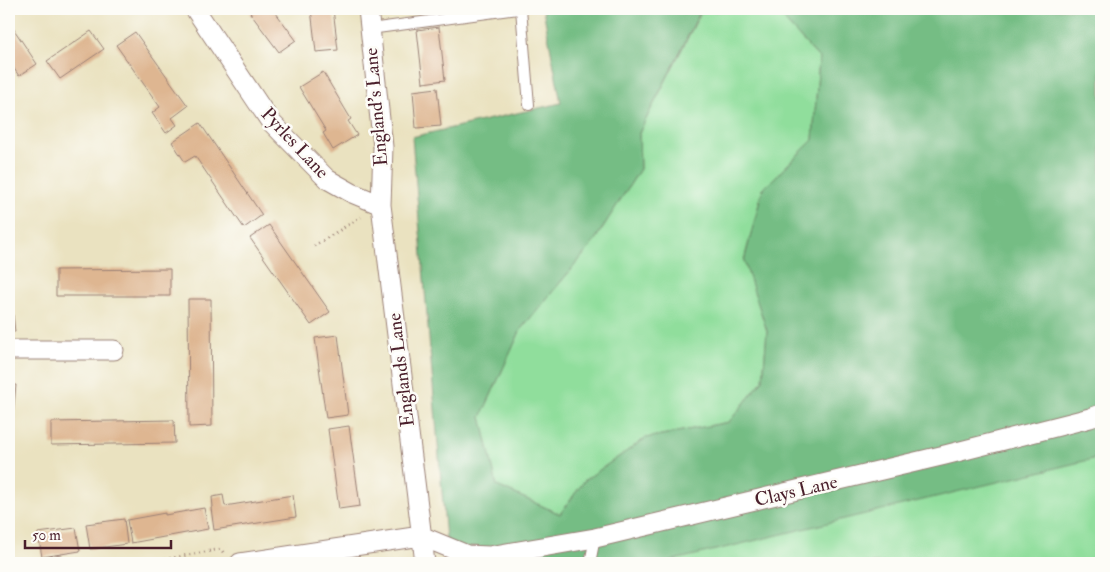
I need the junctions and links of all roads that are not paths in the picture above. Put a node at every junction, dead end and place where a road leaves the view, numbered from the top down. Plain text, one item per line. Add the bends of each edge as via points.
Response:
1 (195, 9) edge
2 (368, 9) edge
3 (520, 9) edge
4 (370, 29) junction
5 (529, 104) dead end
6 (381, 205) junction
7 (9, 350) edge
8 (114, 350) dead end
9 (1101, 414) edge
10 (421, 536) junction
11 (595, 538) junction
12 (486, 559) edge
13 (233, 560) edge
14 (425, 563) edge
15 (590, 563) edge

1 - 6 street, Pyrles Lane via 270,121 327,179 352,194
2 - 4 street, England's Lane
3 - 4 lane
3 - 5 lane
4 - 6 street, England's Lane via 382,147
6 - 10 street, Englands Lane
7 - 8 street
9 - 11 street, Clays Lane via 945,455
10 - 12 street, Clays Lane via 467,555
10 - 13 street
10 - 14 street, Englands Lane
11 - 12 street, Clays Lane
11 - 15 lane

